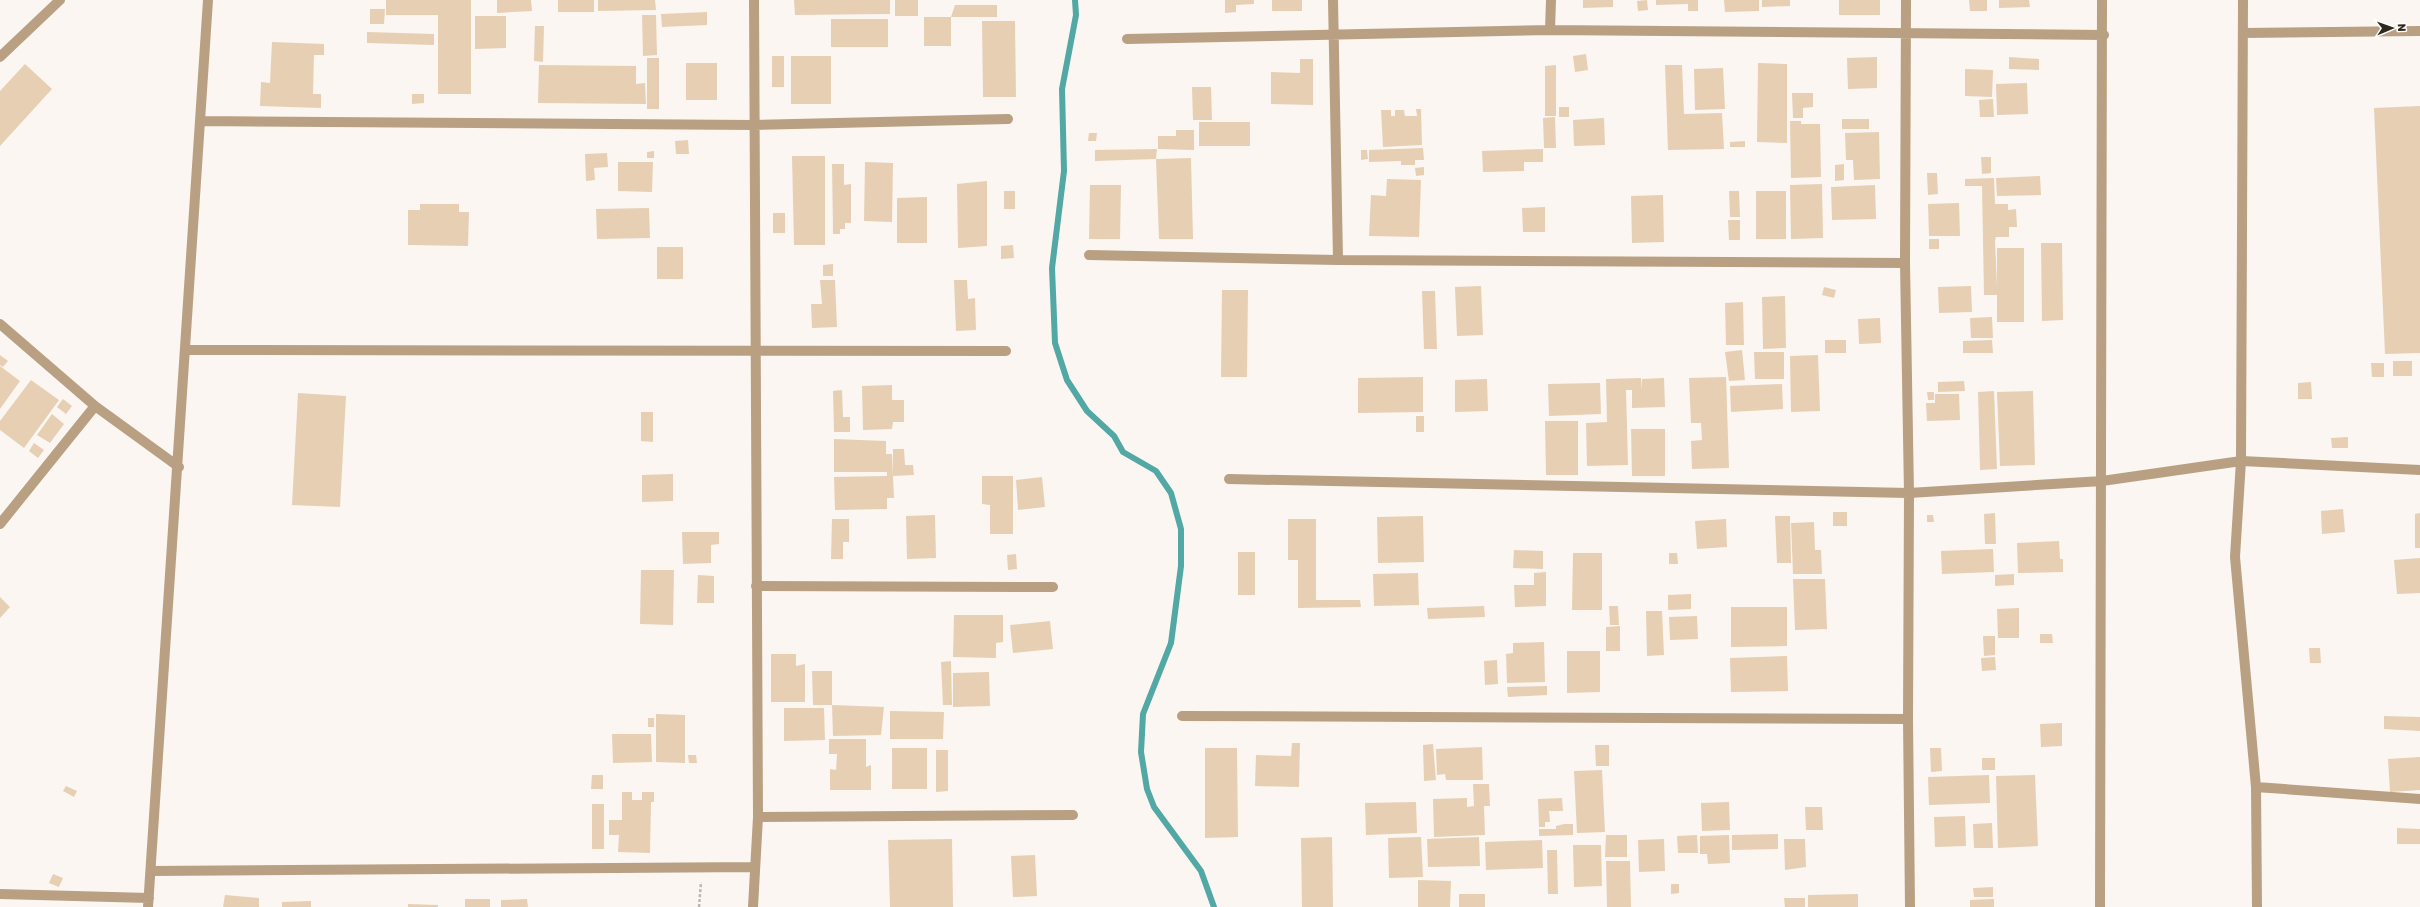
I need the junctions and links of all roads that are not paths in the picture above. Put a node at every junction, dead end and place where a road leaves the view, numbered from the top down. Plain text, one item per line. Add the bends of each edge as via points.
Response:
1 (60, 0) edge
2 (208, 0) edge
3 (754, 0) edge
4 (1333, 0) edge
5 (1551, 0) edge
6 (1906, 0) edge
7 (2102, 0) edge
8 (2243, 0) edge
9 (1550, 30) junction
10 (2420, 30) edge
11 (2243, 33) junction
12 (1907, 34) junction
13 (2104, 35) junction
14 (1333, 36) junction
15 (1126, 39) dead end
16 (0, 57) edge
17 (1008, 119) dead end
18 (200, 120) junction
19 (753, 125) junction
20 (1089, 255) dead end
21 (1338, 260) junction
22 (1905, 263) junction
23 (0, 324) edge
24 (185, 350) junction
25 (755, 350) junction
26 (1006, 351) dead end
27 (95, 406) junction
28 (2241, 460) junction
29 (179, 467) junction
30 (2420, 470) edge
31 (1229, 479) dead end
32 (2102, 481) junction
33 (1909, 493) junction
34 (0, 524) edge
35 (756, 586) junction
36 (1053, 587) dead end
37 (1182, 716) dead end
38 (1908, 719) junction
39 (2256, 787) junction
40 (2420, 799) edge
41 (1072, 815) dead end
42 (758, 817) junction
43 (755, 867) junction
44 (151, 871) junction
45 (0, 894) edge
46 (149, 902) edge
47 (753, 907) edge
48 (1910, 907) edge
49 (2100, 907) edge
50 (2257, 907) edge

1 - 16 street
2 - 18 street
3 - 19 street
4 - 14 street
5 - 9 street
6 - 12 street
7 - 13 street
8 - 11 street
9 - 12 street
9 - 14 street
10 - 11 street
11 - 28 street
12 - 13 street
12 - 22 street
13 - 32 street
14 - 15 street
14 - 21 street
17 - 19 street
18 - 19 street
18 - 24 street
19 - 25 street
20 - 21 street
21 - 22 street
22 - 33 street
23 - 27 street
24 - 25 street
24 - 29 street
25 - 26 street
25 - 35 street
27 - 29 street
27 - 34 street
28 - 30 street
28 - 32 street
28 - 39 street via 2235,557
29 - 44 street
31 - 33 street
32 - 33 street
32 - 49 street
33 - 38 street
35 - 36 street
35 - 42 street
37 - 38 street
38 - 48 street
39 - 40 street
39 - 50 street
41 - 42 street
42 - 43 street
43 - 44 street
43 - 47 street
44 - 46 street
45 - 46 street

